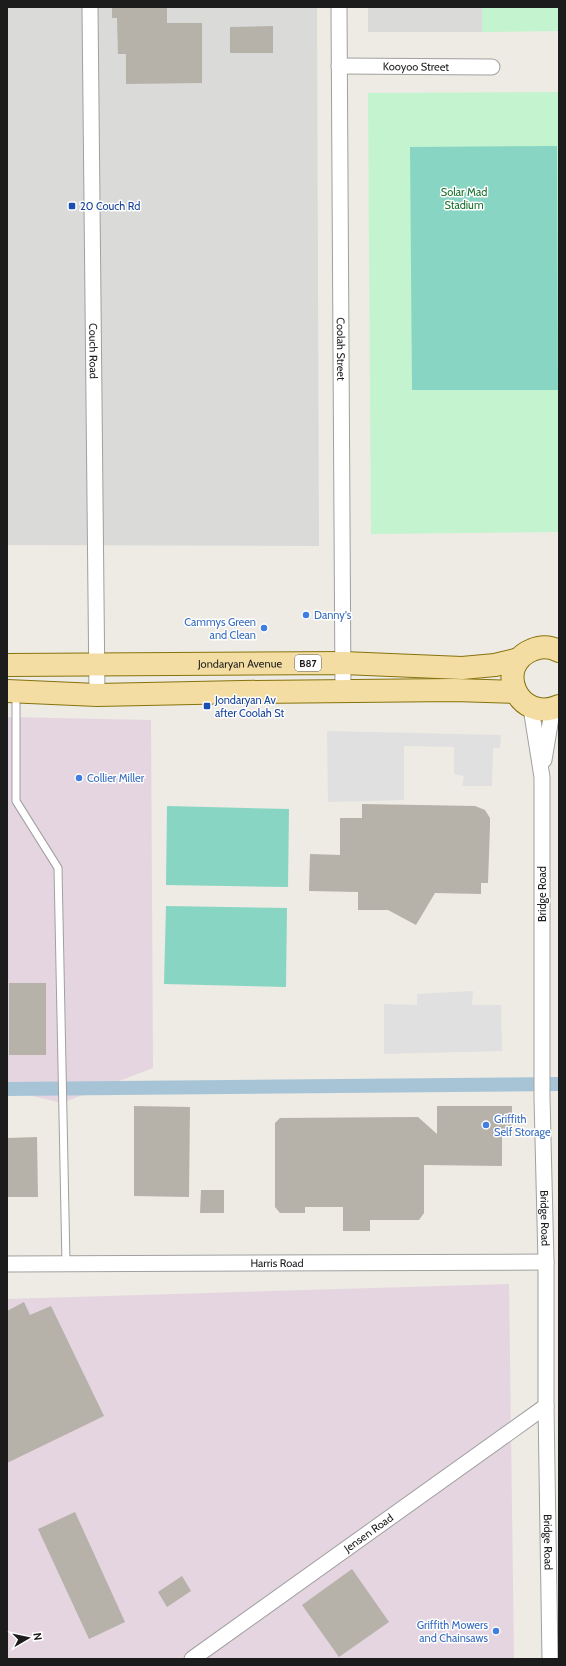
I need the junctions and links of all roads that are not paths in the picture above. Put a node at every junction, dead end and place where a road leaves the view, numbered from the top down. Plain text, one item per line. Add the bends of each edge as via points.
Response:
1 (90, 7) edge
2 (339, 7) edge
3 (340, 66) junction
4 (492, 67) dead end
5 (559, 651) edge
6 (519, 659) junction
7 (96, 663) junction
8 (343, 663) junction
9 (7, 665) edge
10 (12, 691) edge
11 (344, 692) junction
12 (515, 692) junction
13 (97, 695) junction
14 (559, 707) edge
15 (531, 708) junction
16 (542, 777) junction
17 (546, 1262) junction
18 (7, 1264) edge
19 (66, 1264) junction
20 (546, 1406) junction
21 (554, 1617) edge
22 (192, 1659) edge
23 (550, 1659) edge

1 - 7 street, Couch Road
2 - 3 street, Coolah Street
3 - 4 street, Kooyoo Street
3 - 8 street, Coolah Street
5 - 6 main road, B87 via 547,647 537,648
6 - 8 main road, Jondaryan Avenue / B87 via 495,665 462,668
6 - 12 main road via 512,675
7 - 8 main road, Jondaryan Avenue / B87
7 - 9 main road, Jondaryan Avenue / B87
7 - 13 street, Couch Road
8 - 11 street, Coolah Street
10 - 13 main road
10 - 19 lane via 16,801 58,868
11 - 12 main road
11 - 13 main road
12 - 15 main road
14 - 15 main road via 541,710
14 - 16 street, Bridge Road via 551,718
15 - 16 street, Bridge Road
16 - 17 street, Bridge Road via 542,1098
17 - 19 street, Harris Road
17 - 20 street, Bridge Road
18 - 19 street, Harris Road
20 - 21 street, Bridge Road
20 - 22 street, Jensen Road
21 - 23 street, Bridge Road

